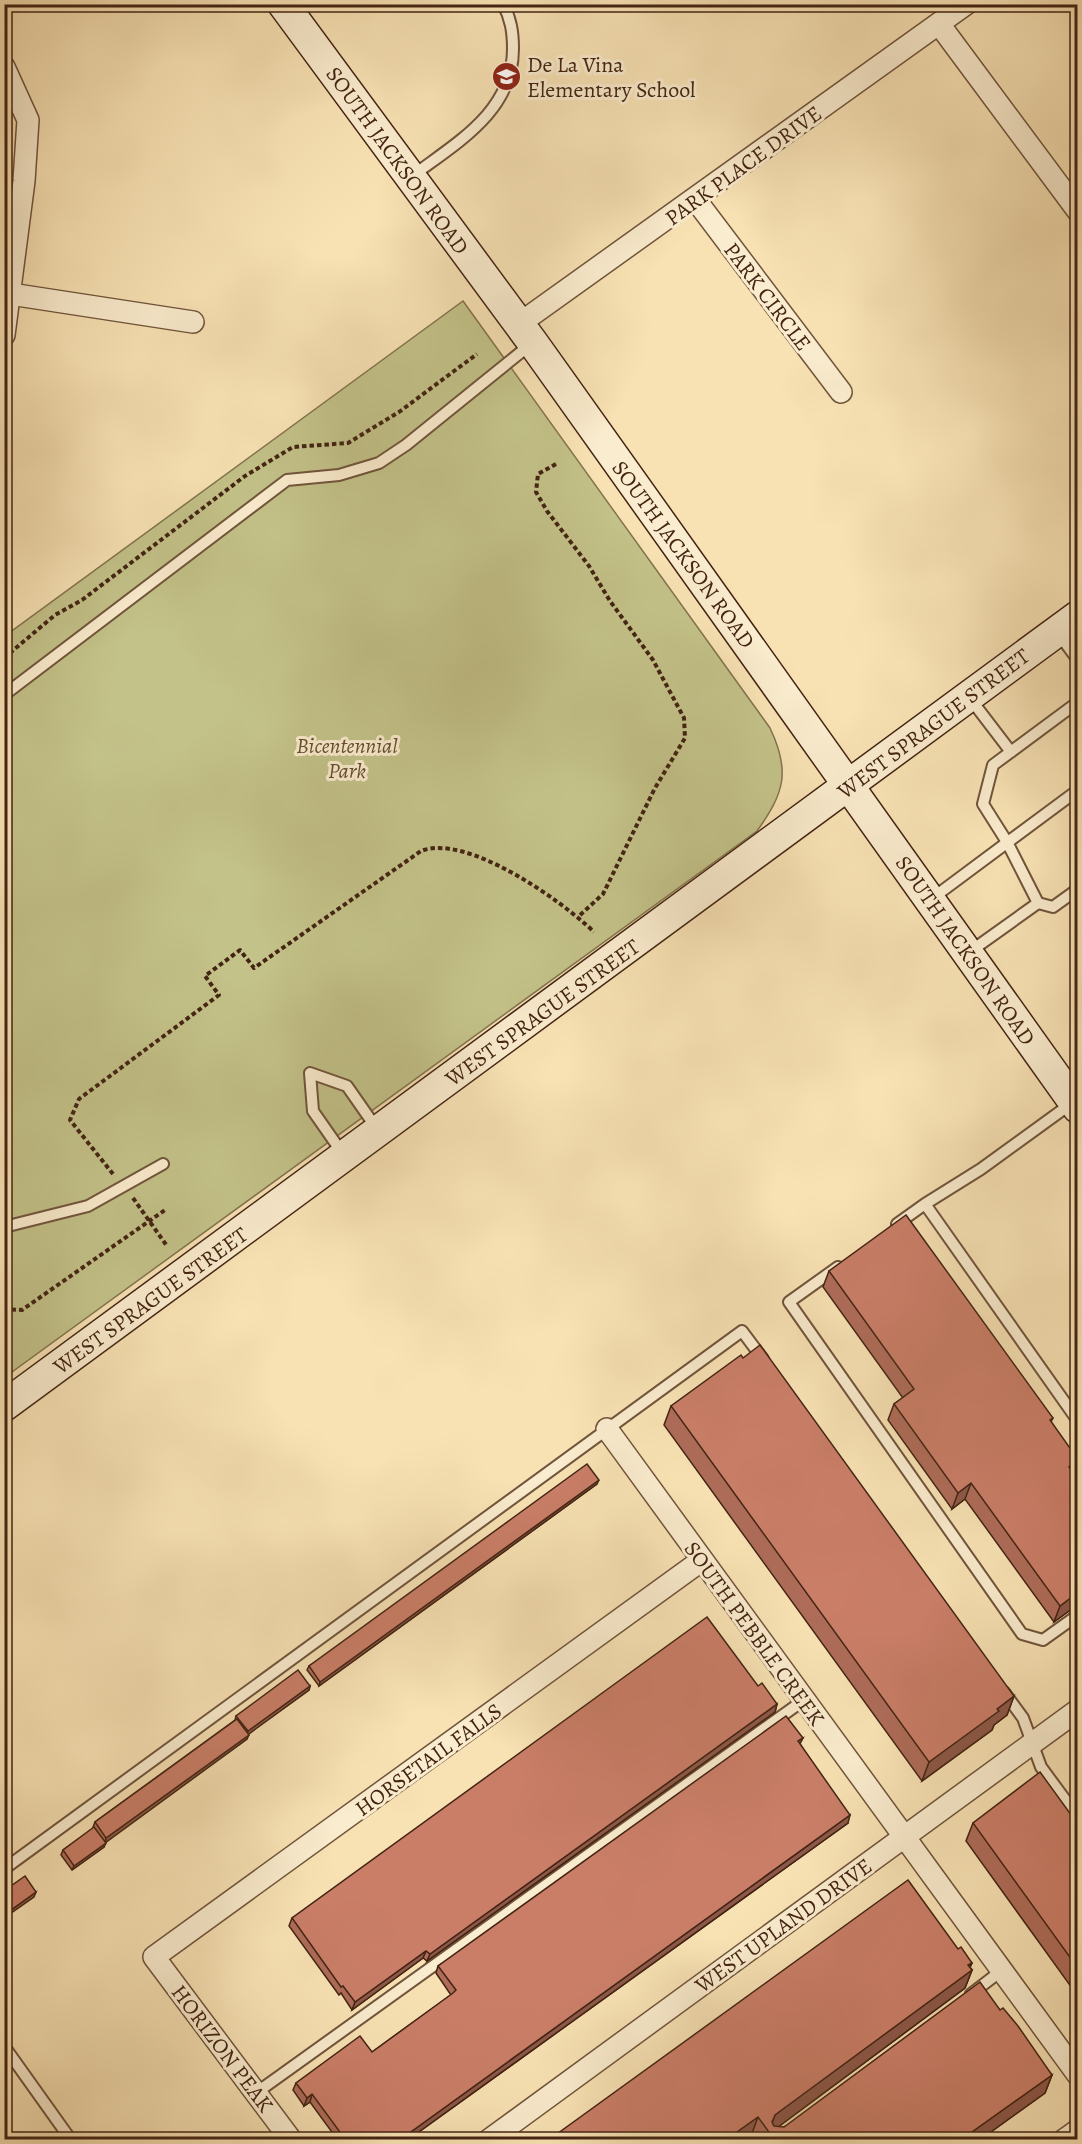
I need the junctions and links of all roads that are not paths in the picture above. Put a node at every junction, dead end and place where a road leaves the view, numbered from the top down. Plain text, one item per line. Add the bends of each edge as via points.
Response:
1 (283, 4) edge
2 (503, 4) edge
3 (966, 4) edge
4 (939, 24) junction
5 (4, 67) edge
6 (411, 177) junction
7 (695, 199) junction
8 (1077, 211) edge
9 (8, 293) edge
10 (193, 322) dead end
11 (526, 333) junction
12 (4, 335) edge
13 (841, 392) dead end
14 (1067, 623) edge
15 (1077, 660) edge
16 (4, 695) edge
17 (968, 695) junction
18 (1077, 702) edge
19 (1011, 752) junction
20 (849, 786) junction
21 (1077, 790) edge
22 (1007, 842) junction
23 (1077, 889) edge
24 (930, 900) junction
25 (1038, 903) junction
26 (968, 953) junction
27 (1075, 1105) edge
28 (379, 1131) junction
29 (345, 1156) junction
30 (163, 1164) dead end
31 (925, 1204) junction
32 (4, 1227) edge
33 (886, 1232) edge
34 (847, 1260) edge
35 (770, 1370) edge
36 (4, 1406) edge
37 (1077, 1421) edge
38 (607, 1429) junction
39 (702, 1560) junction
40 (1077, 1615) edge
41 (995, 1680) edge
42 (804, 1700) junction
43 (1077, 1710) edge
44 (1033, 1745) junction
45 (1077, 1817) edge
46 (903, 1837) junction
47 (4, 1869) edge
48 (154, 1957) joint
49 (1001, 1971) junction
50 (963, 1999) edge
51 (4, 2046) edge
52 (1077, 2075) edge
53 (256, 2093) junction
54 (1077, 2130) edge
55 (71, 2139) edge
56 (291, 2139) edge
57 (489, 2139) edge
58 (1064, 2139) edge

1 - 6 main road, SOUTH JACKSON ROAD
2 - 6 lane via 512,24 513,67 508,86 483,122
3 - 4 street, PARK PLACE DRIVE
4 - 7 street, PARK PLACE DRIVE
4 - 8 street
5 - 9 street via 28,120
6 - 11 main road, SOUTH JACKSON ROAD
7 - 11 street, PARK PLACE DRIVE
7 - 13 street, PARK CIRCLE
9 - 10 street
9 - 12 street
11 - 16 lane via 406,445 379,463 339,475 287,480
11 - 20 main road, SOUTH JACKSON ROAD
14 - 15 lane
14 - 17 main road, WEST SPRAGUE STREET
17 - 19 lane
17 - 20 main road, WEST SPRAGUE STREET
18 - 19 lane
19 - 22 lane via 993,765 983,804
20 - 24 main road, SOUTH JACKSON ROAD
20 - 28 main road, WEST SPRAGUE STREET
21 - 22 lane
22 - 24 lane
22 - 25 lane
23 - 25 lane via 1053,907
24 - 26 main road, SOUTH JACKSON ROAD
25 - 26 lane
26 - 27 main road, SOUTH JACKSON ROAD
27 - 31 lane
28 - 29 main road, WEST SPRAGUE STREET
28 - 29 lane via 347,1086 310,1073 313,1112
29 - 36 main road, WEST SPRAGUE STREET
30 - 32 lane via 88,1206
31 - 33 lane
31 - 37 lane
34 - 40 lane via 789,1302 1022,1634 1042,1641
35 - 38 lane via 742,1331
38 - 39 street, SOUTH PEBBLE CREEK
38 - 47 lane
39 - 42 street, SOUTH PEBBLE CREEK
39 - 48 street, HORSETAIL FALLS
41 - 44 lane via 1023,1718
42 - 46 street, SOUTH PEBBLE CREEK
42 - 53 lane
43 - 44 street, WEST UPLAND DRIVE
44 - 45 lane via 1041,1767
44 - 46 street, WEST UPLAND DRIVE
46 - 49 street, SOUTH PEBBLE CREEK
46 - 57 street, WEST UPLAND DRIVE
48 - 53 street, HORIZON PEAK
49 - 50 lane
49 - 52 street, SOUTH PEBBLE CREEK
51 - 55 lane
53 - 56 street, HORIZON PEAK
54 - 58 street

